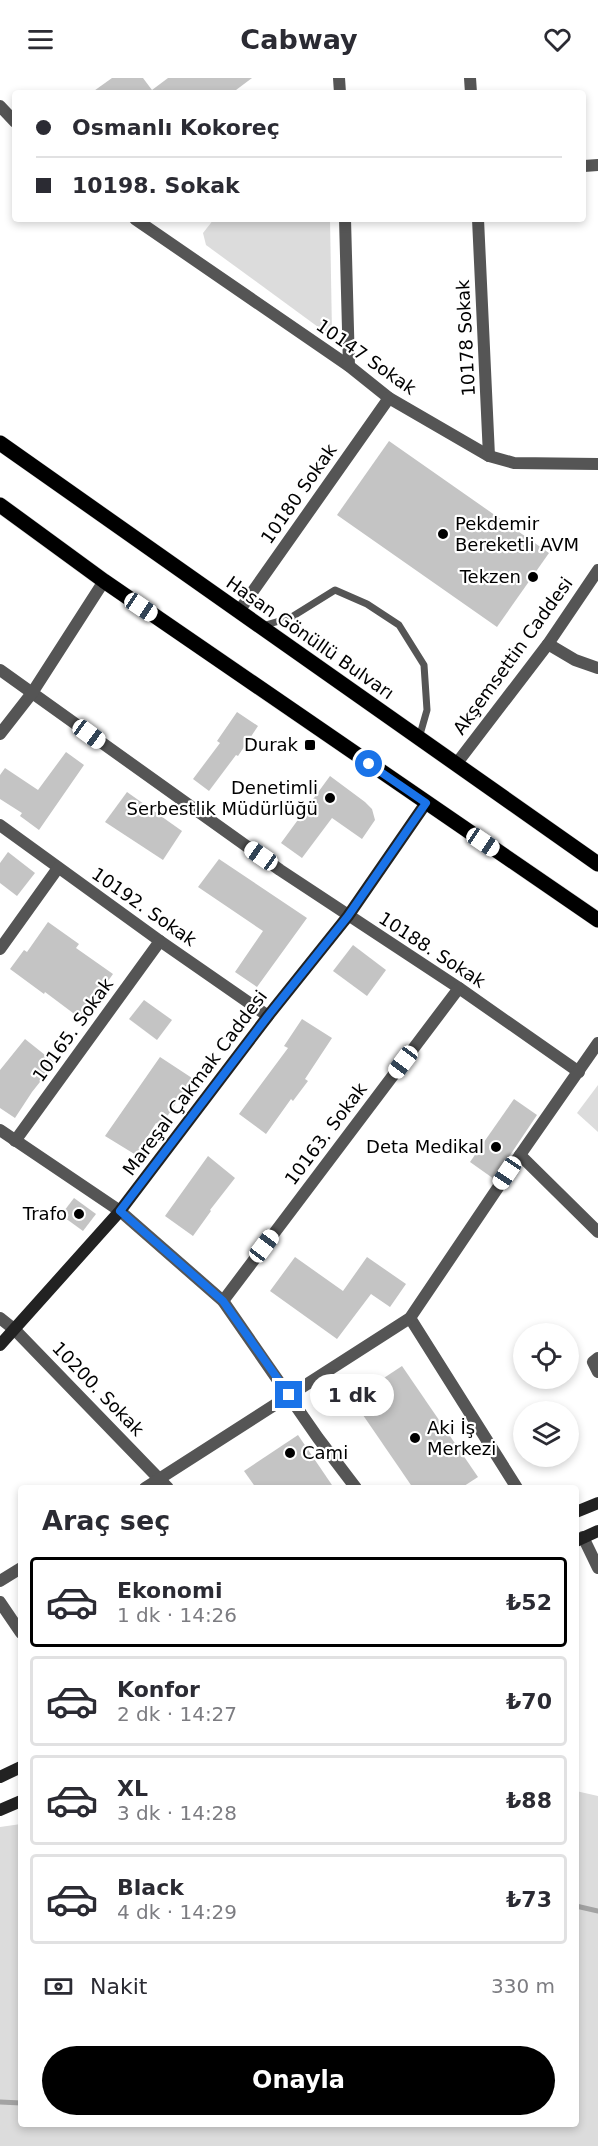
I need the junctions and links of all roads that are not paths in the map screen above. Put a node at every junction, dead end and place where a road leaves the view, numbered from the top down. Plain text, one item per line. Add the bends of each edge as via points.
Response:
1 (0, 106) edge
2 (12, 119) edge
3 (139, 222) edge
4 (345, 222) edge
5 (478, 222) edge
6 (349, 366) junction
7 (389, 398) junction
8 (0, 443) edge
9 (489, 456) junction
10 (598, 464) edge
11 (0, 505) edge
12 (598, 570) edge
13 (104, 581) junction
14 (239, 611) junction
15 (261, 626) junction
16 (548, 644) junction
17 (598, 668) edge
18 (0, 670) edge
19 (32, 693) junction
20 (0, 734) edge
21 (419, 738) junction
22 (457, 763) junction
23 (426, 803) junction
24 (0, 825) edge
25 (598, 864) edge
26 (58, 868) junction
27 (348, 916) junction
28 (598, 920) edge
29 (160, 941) junction
30 (0, 949) edge
31 (459, 988) junction
32 (268, 1016) junction
33 (598, 1044) edge
34 (579, 1072) junction
35 (0, 1130) edge
36 (15, 1141) junction
37 (520, 1155) junction
38 (120, 1211) junction
39 (598, 1232) edge
40 (223, 1301) junction
41 (0, 1318) edge
42 (410, 1318) junction
43 (15, 1330) junction
44 (0, 1345) edge
45 (598, 1358) edge
46 (598, 1372) edge
47 (289, 1395) junction
48 (164, 1483) edge
49 (354, 1485) edge
50 (515, 1485) edge
51 (598, 1503) edge
52 (579, 1511) edge
53 (598, 1531) edge
54 (579, 1539) edge
55 (598, 1568) edge
56 (18, 1570) edge
57 (0, 1581) edge
58 (0, 1602) edge
59 (18, 1629) edge
60 (18, 1768) edge
61 (0, 1777) edge
62 (18, 1802) edge
63 (0, 1810) edge

1 - 2 street
3 - 6 street, 10147 Sokak
4 - 6 street
5 - 9 street, 10178 Sokak
6 - 7 street, 10147 Sokak
7 - 9 street, 10147 Sokak
7 - 14 street, 10180 Sokak
8 - 14 main road, Hasan Gönüllü Bulvarı
9 - 10 street, 10147 Sokak via 514,462
11 - 13 main road
12 - 16 street, Akşemsettin Caddesi
13 - 19 street
13 - 23 main road
14 - 15 main road, Hasan Gönüllü Bulvarı
15 - 21 main road, Hasan Gönüllü Bulvarı
15 - 21 lane via 290,618 334,590 367,604 399,625 424,665 427,710
16 - 17 street
16 - 22 street, Akşemsettin Caddesi
18 - 19 street, 10188. Sokak
19 - 20 street
19 - 27 street, 10188. Sokak
21 - 22 main road, Hasan Gönüllü Bulvarı
22 - 25 main road, Hasan Gönüllü Bulvarı
23 - 27 street, Mareşal Çakmak Caddesi
23 - 28 main road
24 - 26 street, 10192. Sokak
26 - 29 street, 10192. Sokak
26 - 30 street
27 - 31 street, 10188. Sokak
27 - 32 street, Mareşal Çakmak Caddesi
29 - 32 street, 10192. Sokak
29 - 36 street, 10165. Sokak
31 - 34 street, 10188. Sokak
31 - 40 street, 10163. Sokak
32 - 38 street, Mareşal Çakmak Caddesi
33 - 34 street
34 - 37 street
35 - 36 street
36 - 38 street
37 - 39 street
37 - 42 street
38 - 40 street
38 - 43 street, Mareşal Çakmak Caddesi
40 - 47 street
41 - 43 street, 10200. Sokak
42 - 47 street
42 - 50 street
43 - 44 street, Mareşal Çakmak Caddesi
43 - 48 street, 10200. Sokak
45 - 46 street via 594,1362
47 - 48 street
47 - 49 street
51 - 52 street
53 - 54 street
54 - 55 street
56 - 57 street
58 - 59 street
60 - 61 street
62 - 63 street

